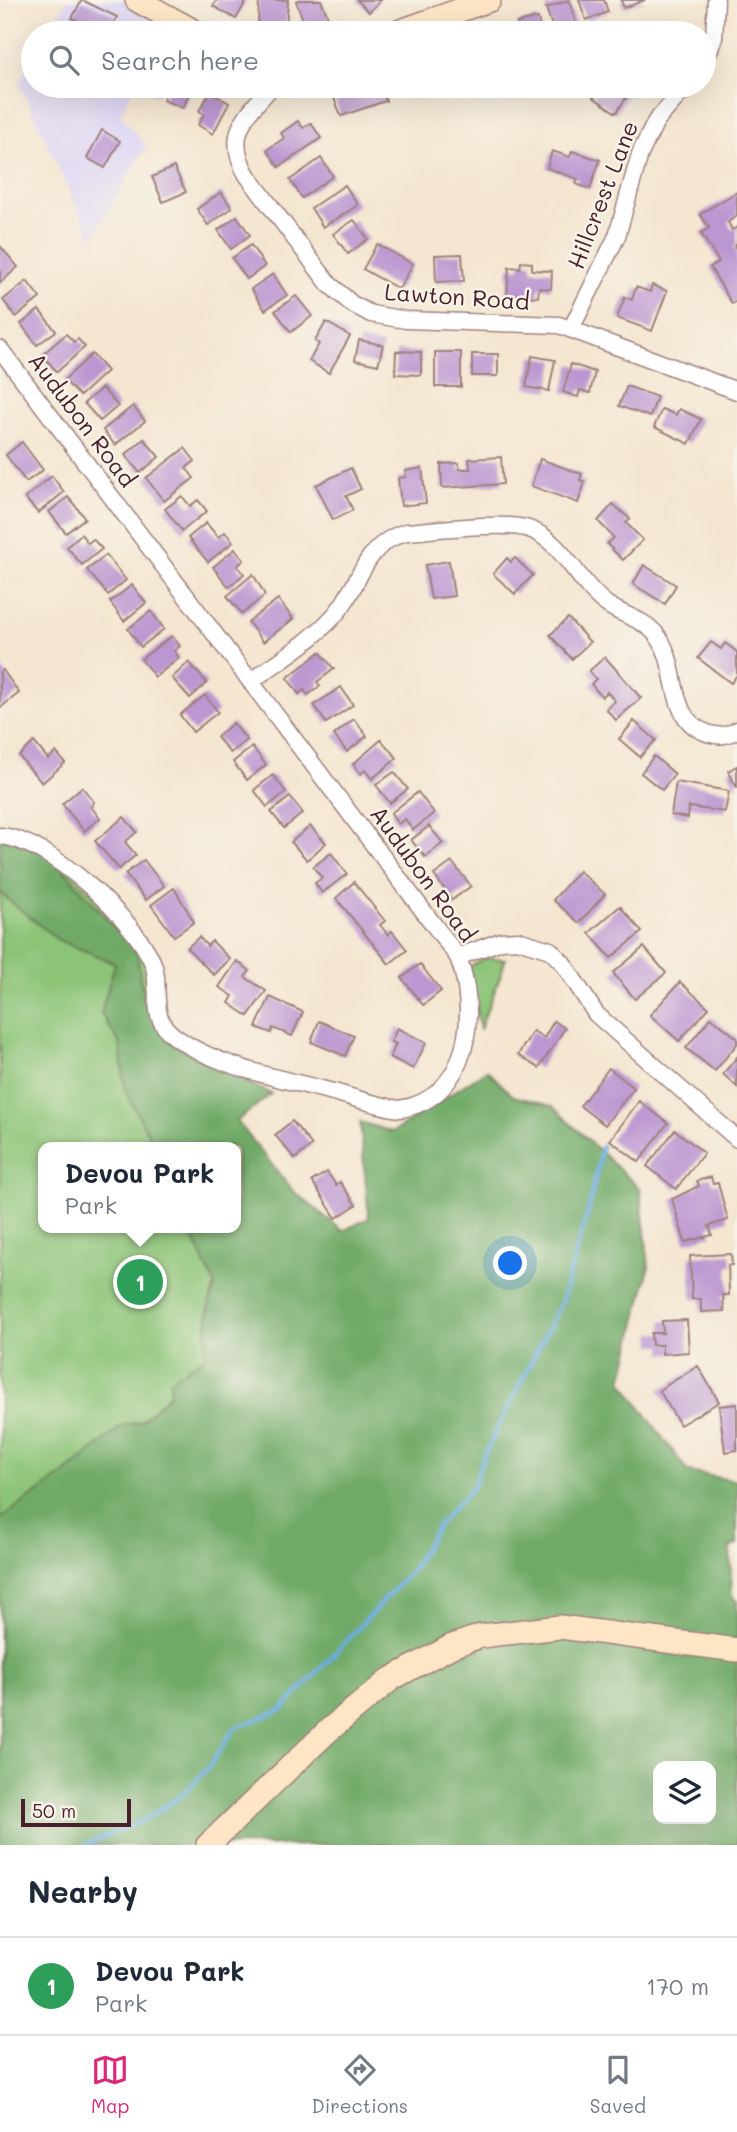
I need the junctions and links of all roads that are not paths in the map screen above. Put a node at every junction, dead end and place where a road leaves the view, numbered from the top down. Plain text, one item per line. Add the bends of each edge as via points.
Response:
1 (137, 0) edge
2 (489, 0) edge
3 (716, 0) edge
4 (451, 6) edge
5 (175, 21) edge
6 (420, 21) edge
7 (715, 21) edge
8 (263, 98) edge
9 (676, 98) edge
10 (571, 329) junction
11 (0, 349) edge
12 (737, 391) edge
13 (251, 681) junction
14 (737, 730) edge
15 (0, 836) edge
16 (458, 957) junction
17 (737, 1139) edge
18 (737, 1650) edge
19 (208, 1845) edge

1 - 5 main road
2 - 4 main road
3 - 7 street
4 - 6 main road
8 - 10 street, Lawton Road via 240,129 235,149 238,159 341,297 371,314 406,320
9 - 10 street, Hillcrest Lane via 656,121 640,154 617,236
10 - 12 street, Lawton Road
11 - 13 street, Audubon Road
13 - 14 street via 332,617 371,553 394,536 432,530 528,528 550,541 581,582 607,605 655,633 688,724 714,736
13 - 16 street, Audubon Road
15 - 16 street, Audubon Road via 52,854 142,942 154,963 157,1011 173,1035 264,1074 376,1106 419,1107 439,1092 458,1068 470,1003
16 - 17 street via 501,941 518,940 550,950 596,1014
18 - 19 main road via 560,1627 481,1636 452,1646 391,1679 329,1730

